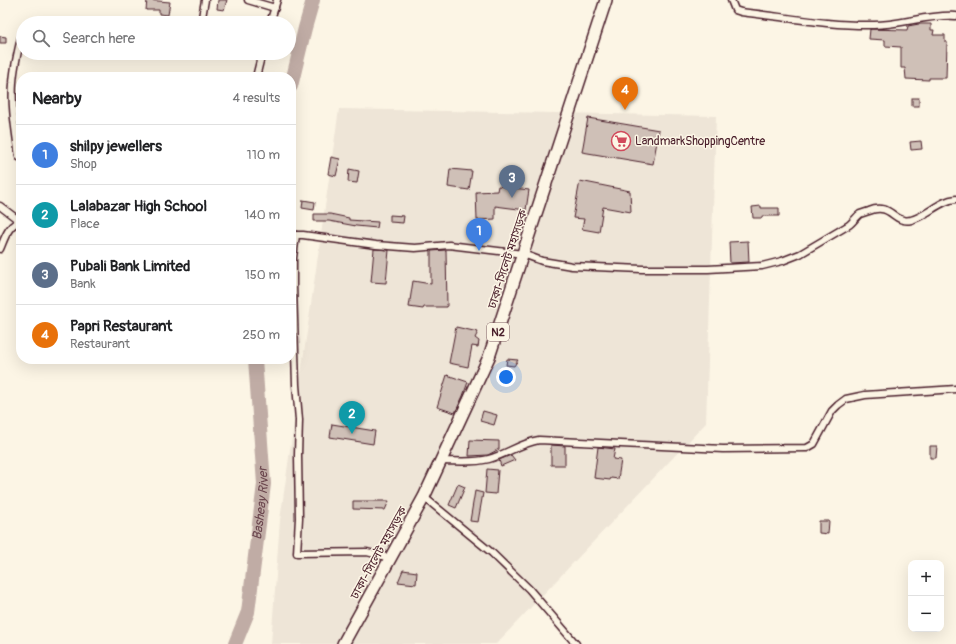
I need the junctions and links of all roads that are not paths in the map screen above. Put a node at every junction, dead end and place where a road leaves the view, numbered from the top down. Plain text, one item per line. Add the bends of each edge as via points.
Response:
1 (205, 0) edge
2 (248, 0) edge
3 (277, 0) edge
4 (606, 0) edge
5 (730, 0) edge
6 (275, 8) junction
7 (202, 16) edge
8 (272, 16) edge
9 (956, 16) edge
10 (16, 58) edge
11 (260, 60) edge
12 (257, 72) edge
13 (16, 137) edge
14 (956, 199) edge
15 (0, 206) edge
16 (16, 218) edge
17 (16, 223) edge
18 (296, 235) edge
19 (0, 249) edge
20 (524, 254) junction
21 (295, 364) edge
22 (956, 390) edge
23 (441, 461) junction
24 (424, 497) junction
25 (390, 558) junction
26 (343, 644) edge
27 (576, 644) edge

1 - 7 street
2 - 6 street
3 - 6 street
4 - 20 highway, ঢাকা-সিলেট মহাসড়ক / N2
5 - 9 street via 735,10 741,12 827,24 877,25
6 - 8 street
10 - 13 street via 13,84
11 - 12 street
14 - 20 street via 948,200 926,214 906,221 886,209 876,208 859,215 849,225 800,254 762,266 667,269 572,266 542,261
15 - 16 street
17 - 19 street via 11,227
18 - 20 street via 407,248 449,245
20 - 23 highway, ঢাকা-সিলেট মহাসড়ক / N2 via 490,356
21 - 25 street via 299,420 297,553 367,552
22 - 23 street via 865,395 846,399 832,411 814,444 808,448 723,449 539,440 488,459
23 - 24 highway, ঢাকা-সিলেট মহাসড়ক / N2
24 - 25 highway, ঢাকা-সিলেট মহাসড়ক / N2
24 - 27 street via 492,553 529,590
25 - 26 highway, ঢাকা-সিলেট মহাসড়ক / N2

